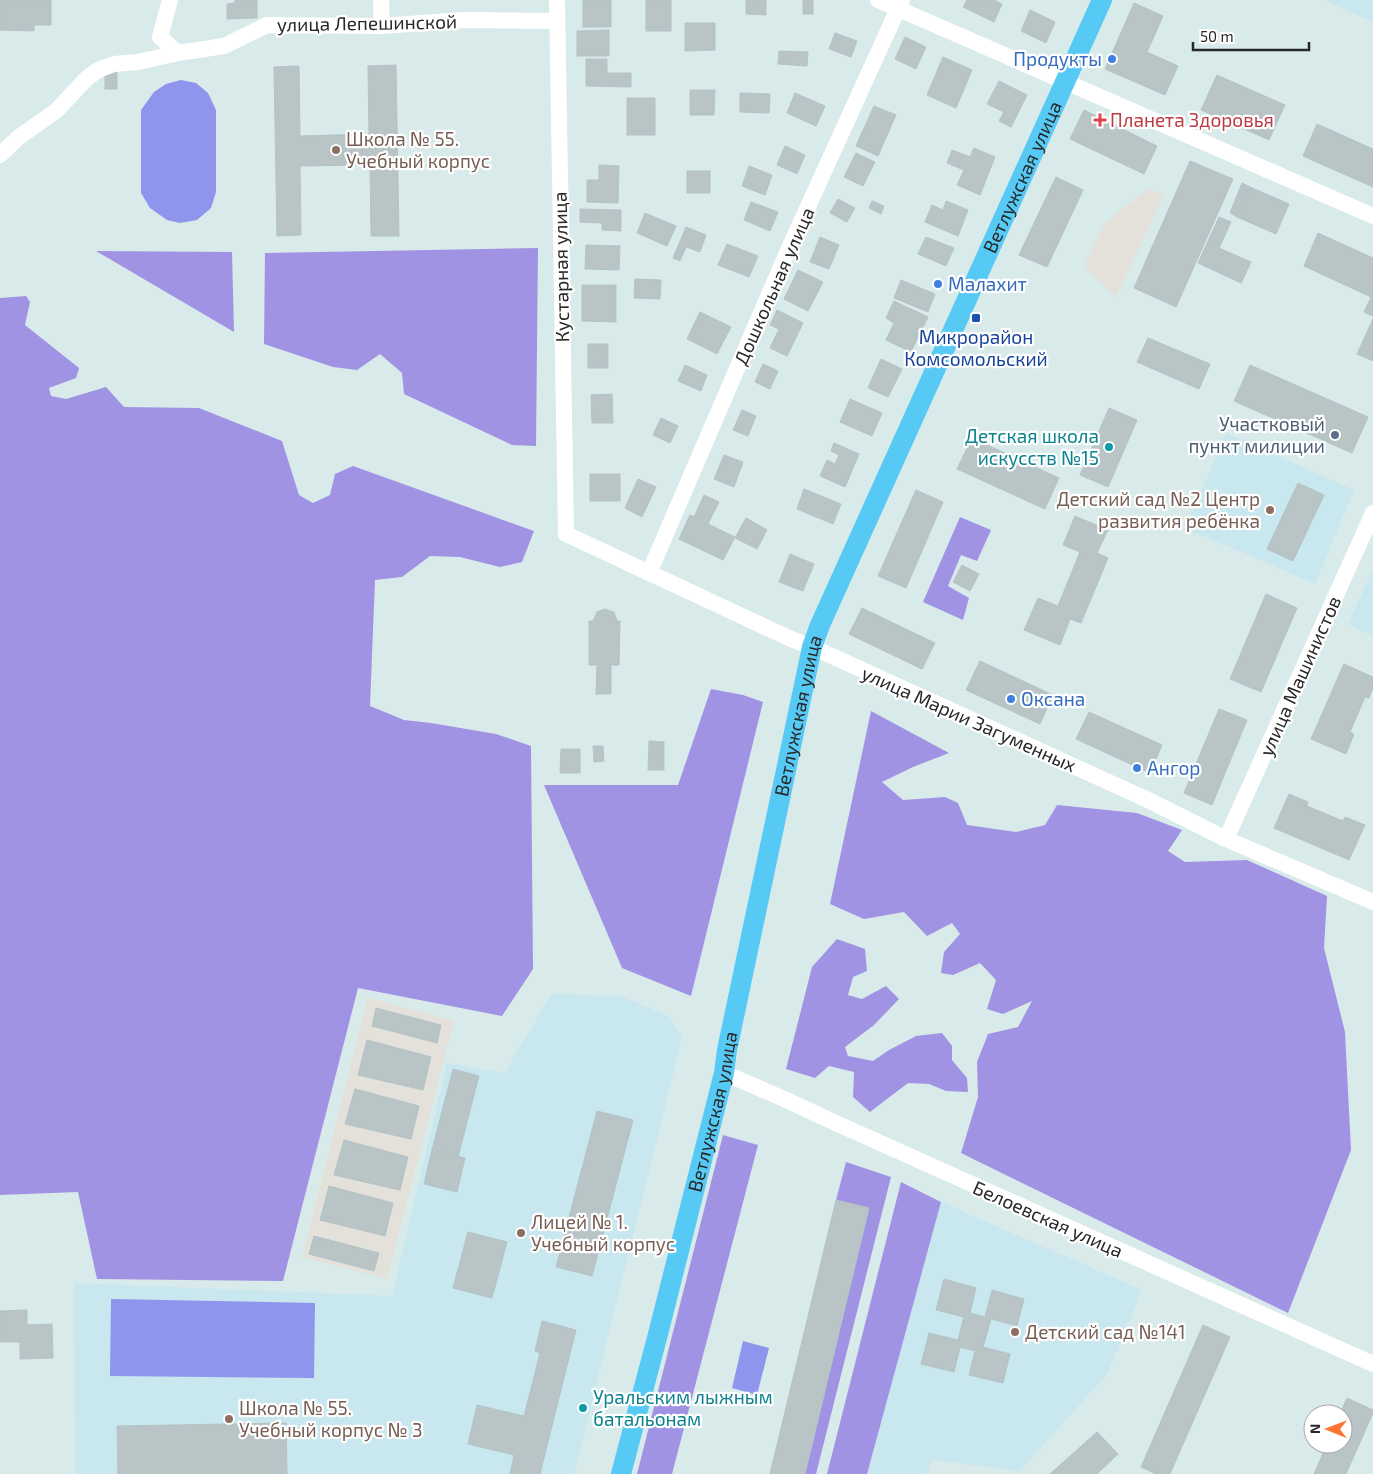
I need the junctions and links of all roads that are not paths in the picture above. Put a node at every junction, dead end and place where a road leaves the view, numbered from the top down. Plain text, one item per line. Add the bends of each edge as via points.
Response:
1 (170, 0) edge
2 (381, 0) edge
3 (557, 0) edge
4 (878, 0) edge
5 (1102, 0) edge
6 (900, 4) edge
7 (557, 21) junction
8 (382, 26) junction
9 (178, 53) junction
10 (1065, 81) junction
11 (0, 155) edge
12 (1373, 216) edge
13 (1373, 513) edge
14 (566, 534) joint
15 (649, 573) junction
16 (812, 647) junction
17 (1226, 839) junction
18 (1373, 902) edge
19 (724, 1073) junction
20 (1373, 1364) edge
21 (621, 1474) edge

1 - 9 street via 160,37
2 - 8 street
3 - 7 street, Кустарная улица
4 - 6 street
5 - 10 main road, Ветлужская улица
6 - 10 street
6 - 15 street, Дошкольная улица via 786,255
7 - 8 street, улица Лепешинской via 464,20
7 - 14 street, Кустарная улица
8 - 9 street, улица Лепешинской via 266,25 224,46
9 - 11 street, улица Лепешинской via 114,64 98,70 56,111
10 - 12 street
10 - 16 main road, Ветлужская улица
13 - 17 street, улица Машинистов
14 - 15 street, улица Марии Загуменных
15 - 16 street, улица Марии Загуменных
16 - 17 street, улица Марии Загуменных via 1148,800
16 - 19 main road, Ветлужская улица
17 - 18 street, улица Марии Загуменных
19 - 20 street, Белоевская улица
19 - 21 main road, Ветлужская улица

